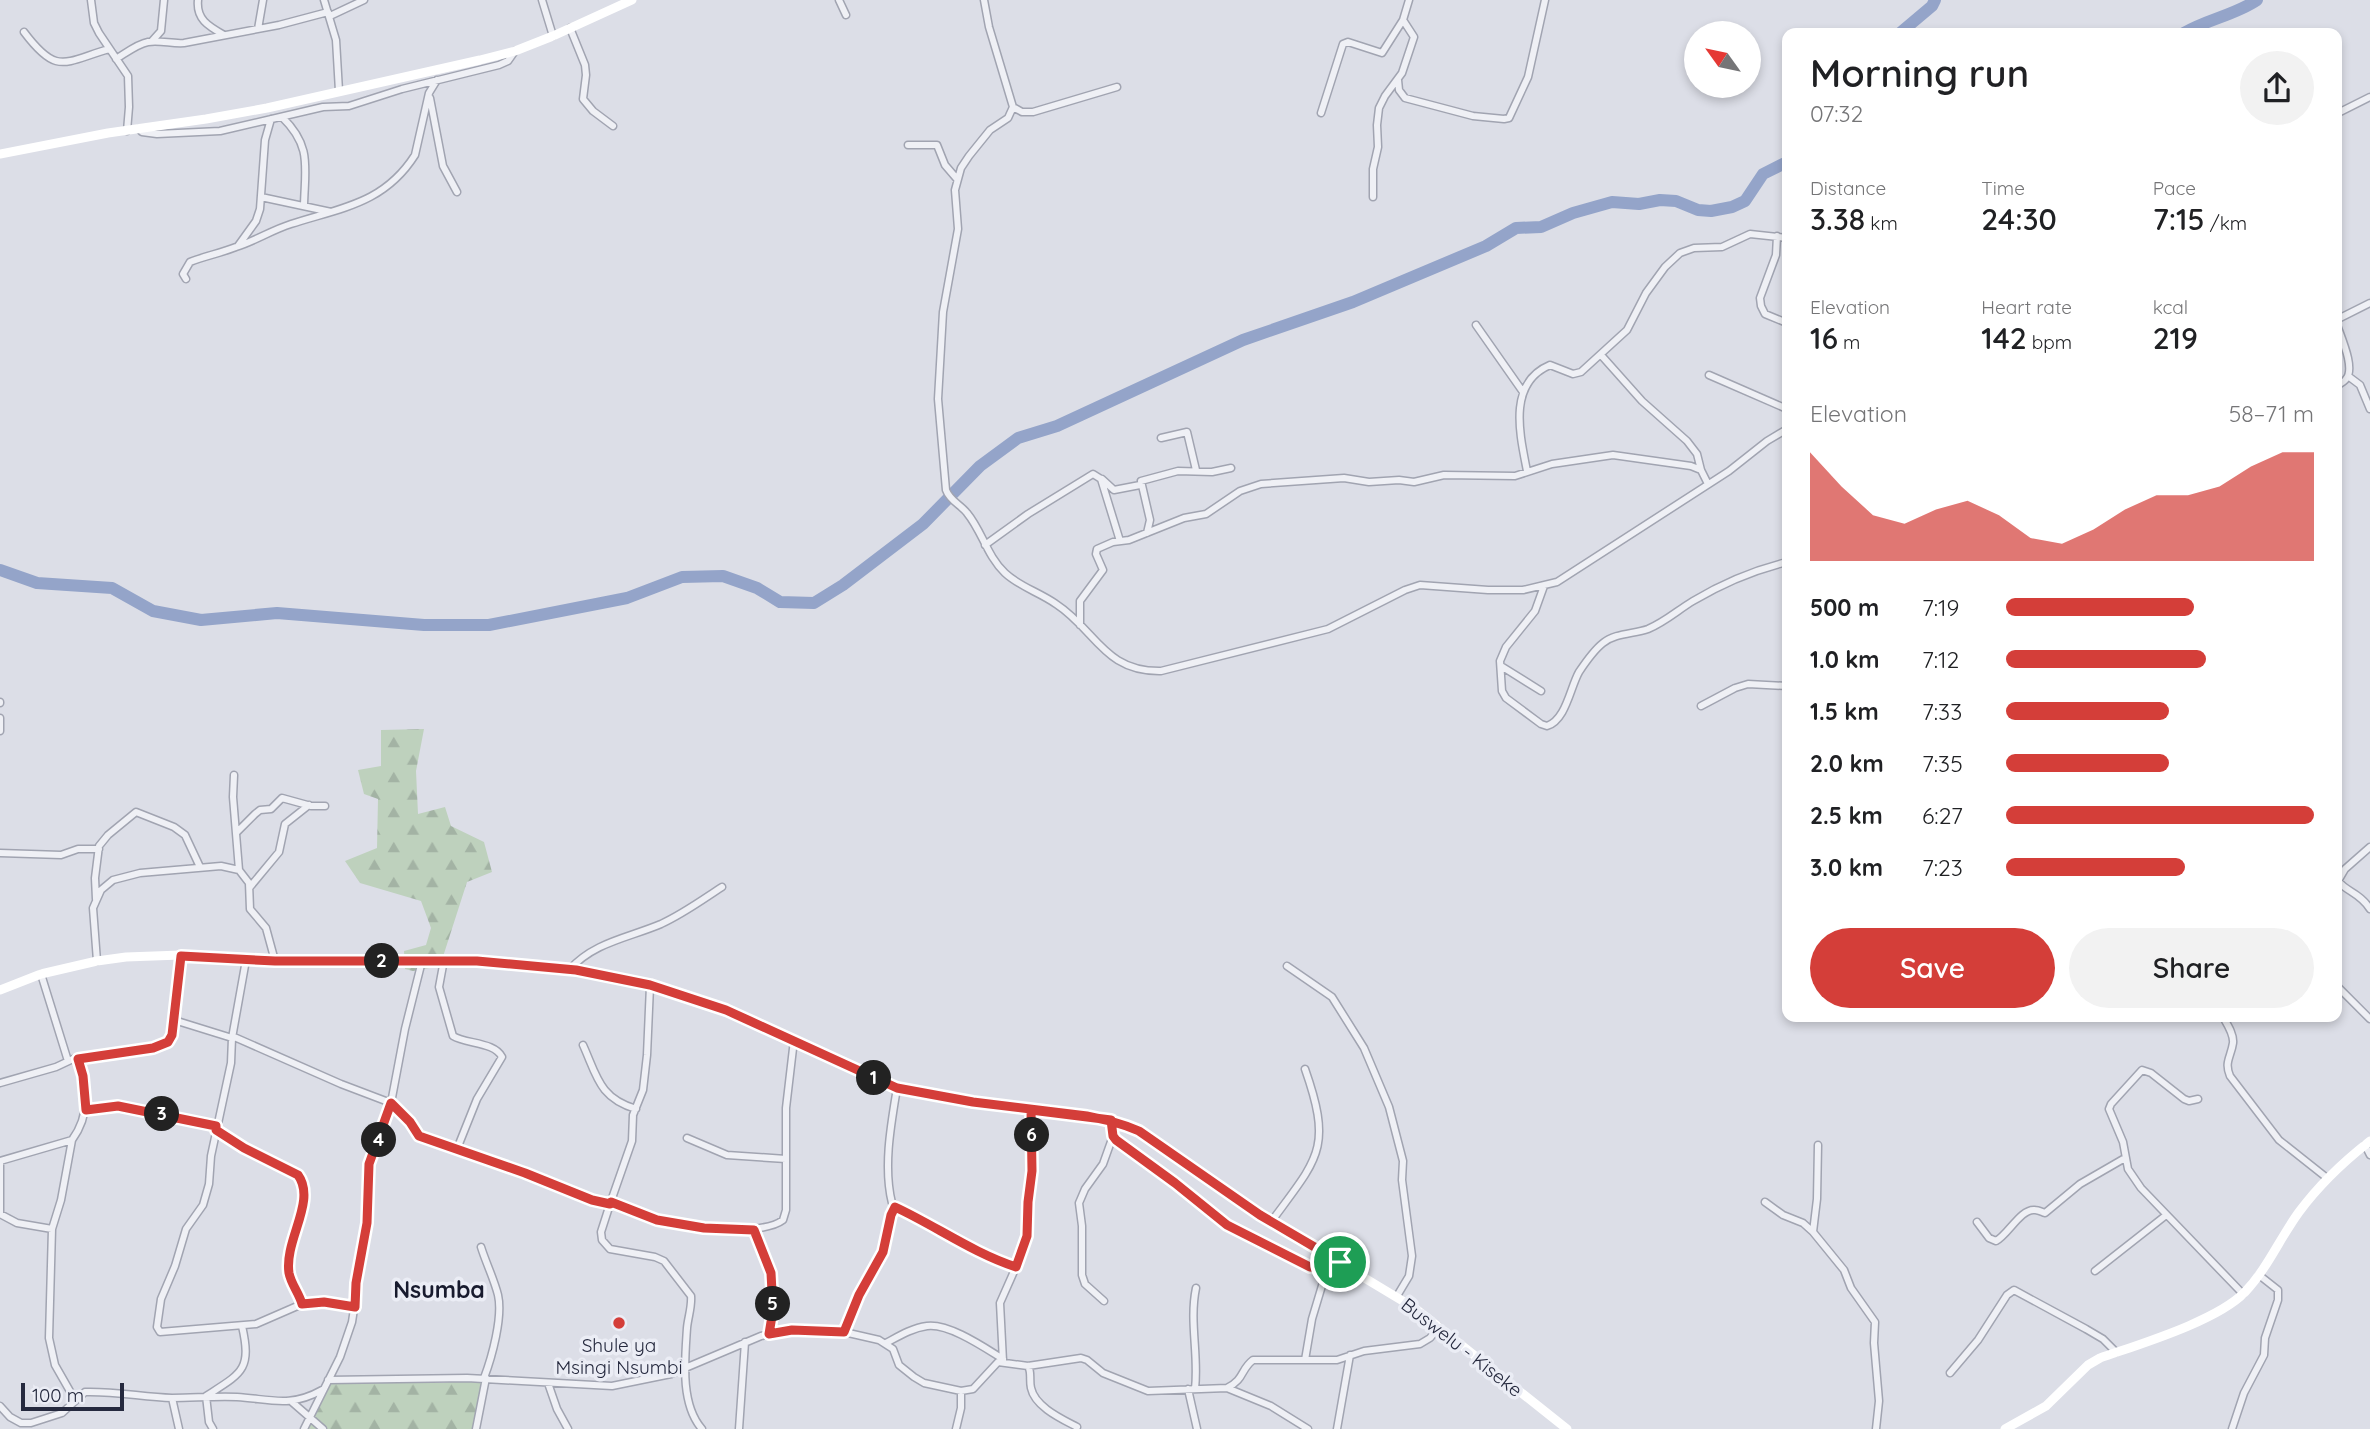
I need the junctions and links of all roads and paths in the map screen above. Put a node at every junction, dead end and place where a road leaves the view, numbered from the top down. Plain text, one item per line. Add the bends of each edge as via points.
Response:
1 (90, 0) edge
2 (164, 0) edge
3 (198, 0) edge
4 (263, 0) edge
5 (324, 0) edge
6 (364, 0) edge
7 (542, 0) edge
8 (632, 0) edge
9 (839, 0) edge
10 (984, 0) edge
11 (1409, 0) edge
12 (1545, 0) edge
13 (329, 14) junction
14 (846, 15) dead end
15 (1404, 20) junction
16 (570, 28) junction
17 (258, 29) junction
18 (24, 32) dead end
19 (224, 35) junction
20 (553, 36) junction
21 (152, 41) junction
22 (109, 49) junction
23 (515, 51) junction
24 (116, 59) junction
25 (438, 80) junction
26 (1398, 80) junction
27 (425, 82) junction
28 (1117, 87) dead end
29 (339, 91) junction
30 (429, 93) junction
31 (2370, 97) edge
32 (1013, 107) junction
33 (2342, 111) edge
34 (1321, 113) dead end
35 (282, 117) junction
36 (271, 119) junction
37 (613, 126) dead end
38 (139, 128) junction
39 (127, 131) junction
40 (908, 145) dead end
41 (0, 154) edge
42 (957, 179) junction
43 (457, 192) dead end
44 (261, 197) junction
45 (1373, 197) dead end
46 (304, 205) junction
47 (333, 213) junction
48 (1777, 236) junction
49 (1782, 237) edge
50 (237, 247) junction
51 (186, 279) dead end
52 (2370, 303) edge
53 (2342, 318) edge
54 (1782, 321) edge
55 (1476, 325) dead end
56 (2342, 339) edge
57 (1601, 355) junction
58 (1709, 375) dead end
59 (2348, 376) junction
60 (2342, 381) edge
61 (1523, 392) junction
62 (1782, 408) edge
63 (2370, 409) edge
64 (1782, 432) edge
65 (1161, 438) dead end
66 (1231, 468) dead end
67 (1196, 470) junction
68 (1701, 470) junction
69 (1527, 471) junction
70 (1101, 479) junction
71 (1707, 484) junction
72 (1140, 485) junction
73 (1147, 533) junction
74 (1120, 541) junction
75 (985, 545) junction
76 (1782, 563) edge
77 (1544, 586) junction
78 (1080, 625) junction
79 (1501, 666) junction
80 (1782, 686) edge
81 (1541, 691) dead end
82 (1701, 706) dead end
83 (0, 718) edge
84 (0, 731) edge
85 (234, 775) dead end
86 (309, 805) junction
87 (325, 806) dead end
88 (237, 832) junction
89 (2370, 847) edge
90 (99, 849) junction
91 (0, 853) edge
92 (200, 867) junction
93 (239, 870) junction
94 (2342, 874) edge
95 (2342, 886) edge
96 (250, 887) junction
97 (722, 887) dead end
98 (96, 900) junction
99 (2370, 909) edge
100 (181, 956) junction
101 (246, 960) junction
102 (444, 960) junction
103 (97, 961) junction
104 (275, 961) junction
105 (422, 961) junction
106 (1287, 966) dead end
107 (569, 970) junction
108 (41, 974) junction
109 (650, 985) junction
110 (0, 989) edge
111 (2342, 991) edge
112 (2370, 1019) edge
113 (174, 1020) junction
114 (2225, 1022) edge
115 (232, 1037) junction
116 (794, 1040) junction
117 (583, 1045) dead end
118 (78, 1059) junction
119 (68, 1061) junction
120 (1305, 1069) dead end
121 (0, 1083) edge
122 (897, 1088) junction
123 (2198, 1099) dead end
124 (391, 1103) junction
125 (636, 1108) junction
126 (86, 1110) junction
127 (1031, 1110) junction
128 (1111, 1120) junction
129 (216, 1128) junction
130 (1113, 1136) junction
131 (687, 1138) dead end
132 (72, 1140) junction
133 (2367, 1143) edge
134 (1818, 1145) dead end
135 (457, 1149) junction
136 (2370, 1155) edge
137 (2124, 1158) junction
138 (786, 1159) junction
139 (0, 1162) edge
140 (2327, 1178) junction
141 (1765, 1202) dead end
142 (610, 1203) junction
143 (895, 1207) junction
144 (0, 1213) edge
145 (2165, 1216) junction
146 (1272, 1222) junction
147 (1977, 1222) dead end
148 (52, 1229) junction
149 (754, 1230) junction
150 (1813, 1232) junction
151 (481, 1247) dead end
152 (1340, 1262) junction
153 (1016, 1267) junction
154 (1327, 1269) junction
155 (2095, 1271) dead end
156 (2259, 1275) junction
157 (1196, 1288) dead end
158 (2243, 1294) junction
159 (1397, 1296) junction
160 (1104, 1301) dead end
161 (302, 1304) junction
162 (355, 1307) junction
163 (242, 1326) junction
164 (1439, 1327) junction
165 (844, 1332) junction
166 (769, 1334) junction
167 (745, 1342) junction
168 (886, 1343) junction
169 (2116, 1352) junction
170 (1350, 1355) junction
171 (1003, 1360) junction
172 (1305, 1360) junction
173 (1028, 1366) junction
174 (686, 1368) junction
175 (1950, 1373) dead end
176 (485, 1378) junction
177 (328, 1380) junction
178 (548, 1383) junction
179 (1227, 1388) junction
180 (1192, 1389) junction
181 (322, 1390) junction
182 (961, 1391) junction
183 (206, 1396) junction
184 (172, 1398) junction
185 (75, 1400) junction
186 (292, 1402) junction
187 (0, 1406) edge
188 (310, 1418) junction
189 (24, 1426) edge
190 (1077, 1427) dead end
191 (179, 1429) edge
192 (213, 1429) edge
193 (304, 1429) edge
194 (323, 1429) edge
195 (476, 1429) edge
196 (568, 1429) edge
197 (702, 1429) edge
198 (739, 1429) edge
199 (956, 1429) edge
200 (1197, 1429) edge
201 (1308, 1429) edge
202 (1337, 1429) edge
203 (1567, 1429) edge
204 (1876, 1429) edge
205 (2005, 1429) edge
206 (2232, 1429) edge

1 - 22 street via 94,23
2 - 21 street via 161,31
3 - 19 street via 201,18
4 - 17 street
5 - 13 street
6 - 13 street
7 - 20 street
8 - 16 main road
9 - 14 street
10 - 32 street
11 - 15 street
12 - 26 street via 1528,77 1509,118 1473,116 1405,99
13 - 17 street
13 - 29 street via 336,40
15 - 26 street via 1414,37
15 - 34 street via 1381,53 1343,44
16 - 20 main road
16 - 37 street via 585,65 583,99
17 - 19 street
18 - 22 street via 43,55 57,62
19 - 21 street via 171,44
20 - 23 main road
21 - 24 street
22 - 24 street
23 - 25 street via 499,65
23 - 29 main road
24 - 39 street via 129,82
25 - 27 street
25 - 30 street
26 - 45 street via 1380,108
27 - 30 street
27 - 35 street via 349,106
28 - 32 street via 1033,113
29 - 38 main road
30 - 43 street via 443,166
30 - 47 street via 410,163 369,197
31 - 33 street
32 - 42 street via 1008,118 990,130 969,156
35 - 36 street
35 - 46 street via 303,145
36 - 38 street via 220,131 157,134
36 - 44 street
38 - 39 main road
39 - 41 main road
40 - 42 street via 937,145
42 - 75 street via 958,229 940,344 942,461 949,498 967,513
44 - 46 street
44 - 50 street via 256,221
46 - 47 street
47 - 50 street via 291,224
48 - 49 street
48 - 54 street via 1776,255 1760,299 1765,314
48 - 57 street via 1750,234 1722,247 1680,253 1646,293 1627,330
50 - 51 street via 190,262 183,274
52 - 53 street
55 - 61 street
56 - 59 street
57 - 61 street via 1576,374 1546,366 1530,377
57 - 68 street via 1642,401 1687,441 1697,453
58 - 62 street
59 - 60 street
59 - 63 street via 2361,384
61 - 69 street via 1518,431
64 - 71 street
65 - 67 street via 1187,432
66 - 67 street
67 - 72 street via 1147,478
68 - 69 street via 1613,455
68 - 71 street
69 - 73 street via 1515,476 1444,475 1414,482 1344,478 1261,484 1240,491 1206,514
70 - 72 street via 1114,490
70 - 74 street
70 - 75 street via 1093,474 1083,479
71 - 77 street via 1588,564
72 - 73 street via 1150,520
73 - 74 street
74 - 78 street via 1096,551 1103,570 1079,605
75 - 78 street via 1005,573 1057,604
76 - 79 street via 1755,569 1664,621 1600,645 1578,674 1552,725 1541,724 1506,698
77 - 78 street via 1488,590 1420,585 1328,629 1161,671 1129,668
77 - 79 street via 1535,611 1501,656
79 - 81 street
80 - 82 street via 1748,684
83 - 84 street
85 - 88 street
86 - 87 street
86 - 88 street via 282,798 254,814
86 - 96 street via 285,824 279,852
88 - 93 street
89 - 94 street
90 - 91 street via 61,855
90 - 92 street via 108,835 133,814 141,813 185,835
90 - 98 street
92 - 93 street
92 - 98 street via 125,875 107,885
93 - 96 street
95 - 99 street via 2354,891
96 - 104 street via 250,909 265,928
97 - 107 street via 678,916 599,945
98 - 103 street
100 - 101 main road, Buswelu - Kiseke
100 - 103 main road, Buswelu - Kiseke
100 - 113 street
101 - 104 main road, Buswelu - Kiseke
101 - 115 street
102 - 105 main road, Buswelu - Kiseke
102 - 107 main road, Buswelu - Kiseke
102 - 135 street via 439,987 453,1036 496,1049 502,1057 477,1099
103 - 108 main road, Buswelu - Kiseke
104 - 105 main road, Buswelu - Kiseke
105 - 124 street
106 - 159 street via 1332,997 1364,1048 1389,1107 1403,1161 1412,1256 1409,1276
107 - 109 main road, Buswelu - Kiseke
108 - 110 main road, Buswelu - Kiseke
108 - 119 street
109 - 116 main road, Buswelu - Kiseke via 726,1010
109 - 125 street via 647,1055
111 - 112 street
113 - 115 street
113 - 118 street via 172,1035 163,1045
114 - 140 street via 2233,1044 2227,1061 2230,1076 2274,1134
115 - 124 street
115 - 129 street
116 - 122 main road, Buswelu - Kiseke
116 - 138 street
117 - 125 street via 604,1091 621,1104
118 - 119 street
118 - 126 street
119 - 121 street
120 - 146 street via 1320,1145 1306,1176
122 - 127 main road, Buswelu - Kiseke
122 - 143 street via 889,1179
123 - 137 street via 2184,1099 2142,1070 2109,1110 2123,1142
124 - 135 street via 419,1136
124 - 162 street via 369,1164 367,1223
125 - 142 street via 632,1141
126 - 129 street via 118,1106
126 - 132 street
127 - 128 main road, Buswelu - Kiseke
127 - 153 street via 1027,1236
128 - 130 street
128 - 146 main road, Buswelu - Kiseke via 1139,1131
129 - 161 street via 303,1182 304,1201 289,1264
129 - 163 street via 204,1205 186,1229 161,1299 157,1327 160,1332
130 - 154 street via 1227,1225 1291,1259
130 - 160 street via 1103,1164 1079,1203 1082,1275 1085,1284
131 - 138 street via 727,1155
132 - 139 street
132 - 148 street
133 - 136 street
133 - 140 main road
134 - 150 street
135 - 142 street
137 - 145 street
137 - 147 street via 2080,1184 2045,1213 2026,1212 1996,1241
138 - 149 street via 786,1217
139 - 144 street
140 - 156 main road via 2298,1213
141 - 150 street
142 - 149 street via 657,1220
142 - 174 street via 601,1232 604,1245 664,1261 691,1296
143 - 153 street via 991,1259
143 - 165 street via 883,1252
144 - 148 street via 18,1223
145 - 155 street
145 - 158 street
146 - 152 main road, Buswelu - Kiseke
148 - 185 street via 48,1338 55,1365
149 - 166 street via 771,1273
150 - 204 street via 1844,1270 1875,1322
151 - 176 street via 499,1306
152 - 154 street
152 - 159 main road, Buswelu - Kiseke
153 - 171 street via 1000,1303
154 - 172 street
156 - 158 main road
156 - 206 street via 2278,1290 2278,1300 2267,1328 2264,1355
157 - 180 street via 1198,1366
158 - 169 main road via 2204,1318
159 - 164 main road, Buswelu - Kiseke
161 - 162 street
161 - 163 street
162 - 177 street
163 - 183 street via 247,1349 243,1367
164 - 170 street via 1420,1344
164 - 203 main road, Buswelu - Kiseke
165 - 166 street
165 - 168 street
166 - 167 street
167 - 174 street
167 - 198 street
168 - 171 street via 935,1325
168 - 182 street via 899,1365 915,1377
169 - 175 street via 2103,1339 2014,1290
169 - 205 main road via 2088,1366 2046,1406
170 - 172 street via 1337,1360
170 - 202 street
171 - 173 street
171 - 182 street via 973,1389
172 - 179 street via 1253,1360 1237,1383
173 - 180 street via 1081,1358 1135,1387 1154,1392
173 - 190 street via 1031,1391 1037,1399
174 - 178 street via 612,1386
174 - 197 street via 693,1417
176 - 177 street
176 - 178 street
176 - 195 street
177 - 181 street
178 - 196 street
179 - 180 street
179 - 201 street via 1271,1406
180 - 200 street
181 - 186 street
181 - 188 street
182 - 199 street
183 - 184 street
183 - 186 street
183 - 192 street
184 - 185 street via 104,1391 85,1392
184 - 191 street
185 - 189 street via 62,1413
186 - 188 street
187 - 189 street
188 - 193 street
188 - 194 street

